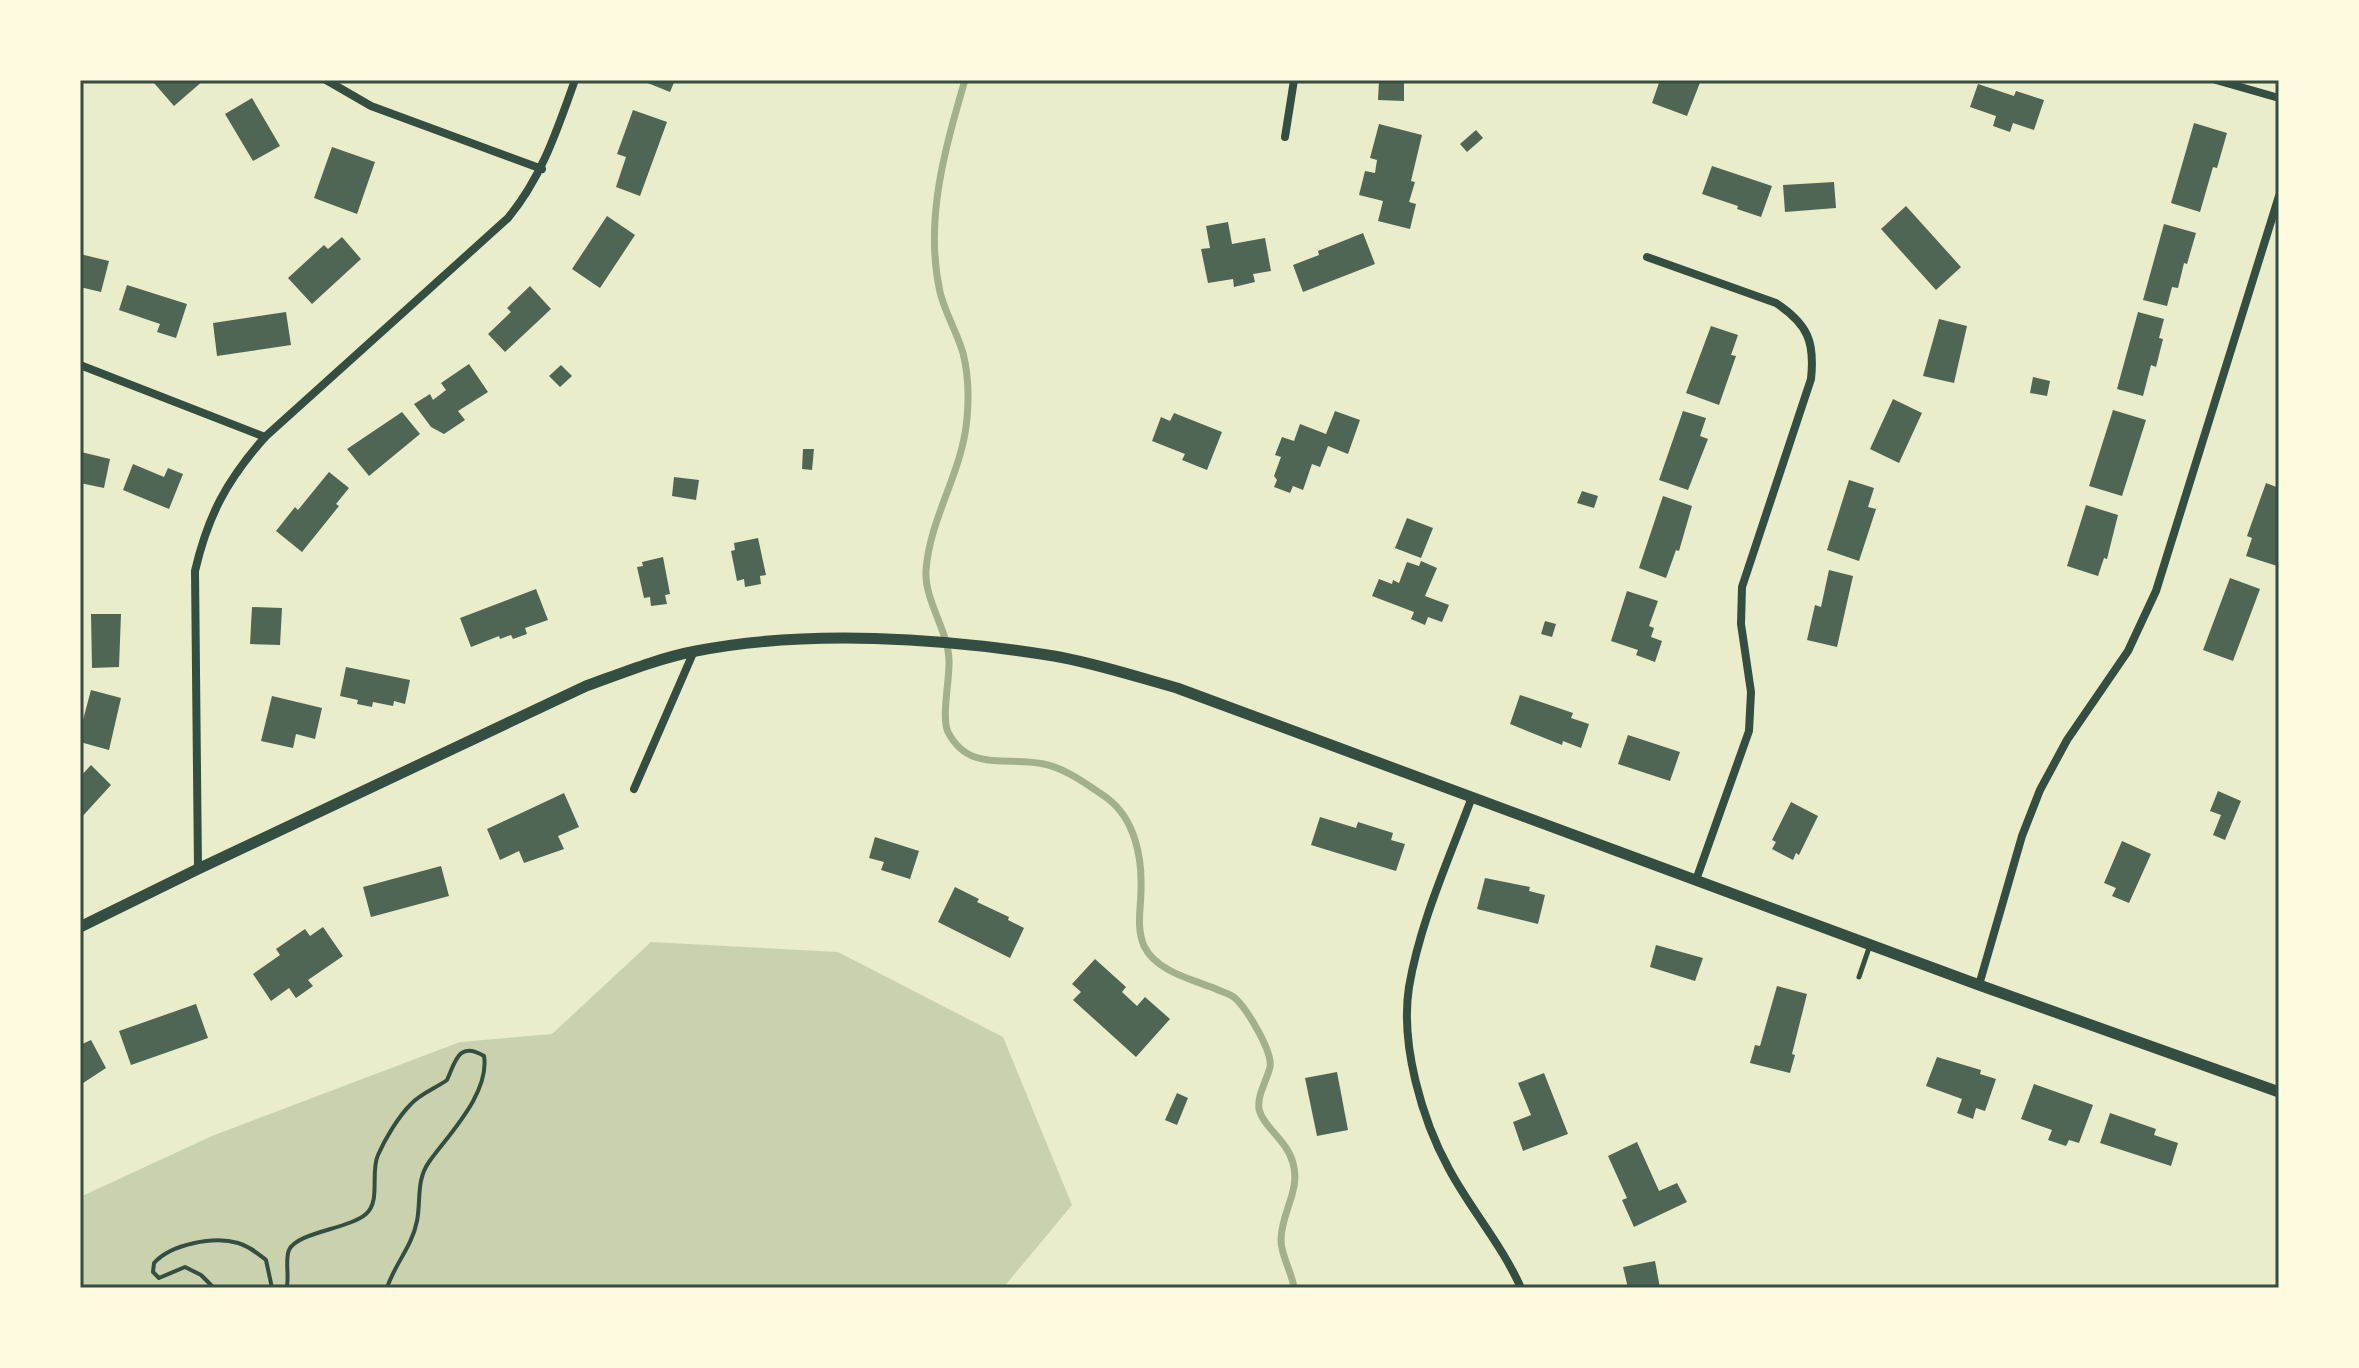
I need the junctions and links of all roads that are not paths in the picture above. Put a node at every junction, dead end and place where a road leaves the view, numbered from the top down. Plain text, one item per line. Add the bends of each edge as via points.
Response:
1 (326, 80) edge
2 (575, 80) edge
3 (1294, 80) edge
4 (2216, 80) edge
5 (2279, 98) edge
6 (1285, 137) dead end
7 (542, 169) junction
8 (2279, 196) edge
9 (1647, 257) dead end
10 (80, 365) edge
11 (265, 437) junction
12 (694, 651) junction
13 (634, 789) dead end
14 (1472, 797) junction
15 (198, 869) junction
16 (1696, 880) junction
17 (80, 927) edge
18 (1870, 944) junction
19 (1859, 977) dead end
20 (1979, 985) junction
21 (2279, 1092) edge
22 (1521, 1288) edge

1 - 7 street via 371,106
2 - 7 street
3 - 6 street
4 - 5 street
7 - 11 street via 508,218
8 - 20 street via 2156,591 2128,651 2040,790
9 - 16 street via 1776,303 1807,333 1813,355 1811,379 1742,587 1749,731
10 - 11 street
11 - 15 street via 218,499 195,571
12 - 13 street
12 - 14 street via 829,638 965,645 1056,657 1177,688
12 - 15 street via 586,686
14 - 16 street
14 - 22 street via 1426,923 1409,989 1408,1022 1414,1081 1432,1137
15 - 17 street
16 - 18 street
18 - 19 lane
18 - 20 street
20 - 21 street

